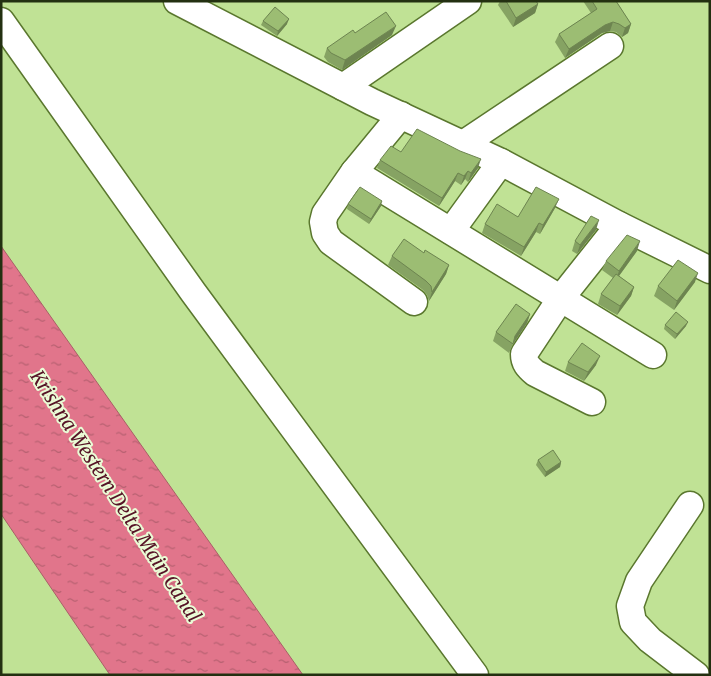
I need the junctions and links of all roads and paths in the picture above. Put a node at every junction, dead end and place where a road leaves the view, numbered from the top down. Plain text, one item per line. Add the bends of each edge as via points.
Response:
1 (178, 1) edge
2 (468, 1) edge
3 (1, 21) edge
4 (610, 46) dead end
5 (343, 87) junction
6 (401, 115) junction
7 (462, 144) junction
8 (501, 162) junction
9 (354, 172) junction
10 (620, 225) junction
11 (451, 231) junction
12 (710, 270) edge
13 (561, 298) junction
14 (414, 302) dead end
15 (653, 355) dead end
16 (592, 402) dead end
17 (690, 505) dead end
18 (475, 675) edge
19 (696, 675) edge

1 - 5 street
2 - 5 street
3 - 18 street via 193,292
4 - 7 street
5 - 6 street
6 - 7 street
6 - 9 street
7 - 8 street
8 - 10 street
8 - 11 street
9 - 11 street
9 - 14 street via 325,214 325,233 330,242
10 - 12 street
10 - 13 street
11 - 13 street
13 - 15 street
13 - 16 street via 531,342 524,360 535,373
17 - 19 street via 640,581 630,606 633,622 650,640

